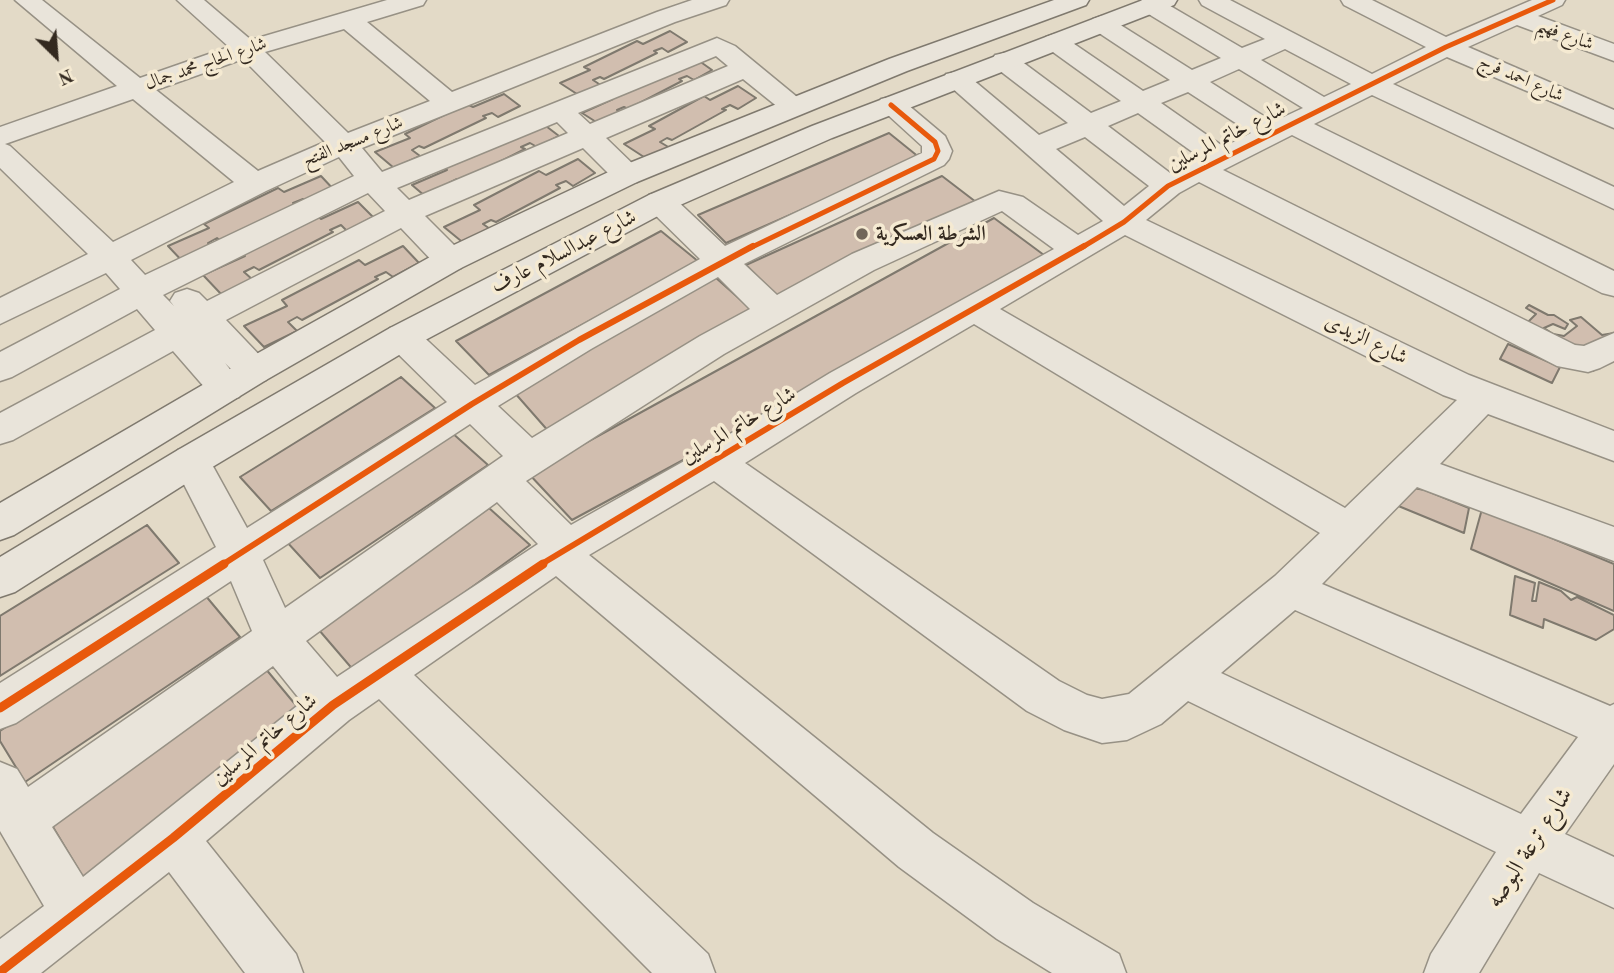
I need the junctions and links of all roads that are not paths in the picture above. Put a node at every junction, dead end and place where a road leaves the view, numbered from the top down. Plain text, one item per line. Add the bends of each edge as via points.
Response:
1 (27, 0) edge
2 (189, 0) edge
3 (414, 0) edge
4 (717, 0) edge
5 (1211, 0) edge
6 (1353, 0) edge
7 (1553, 0) edge
8 (1066, 2) edge
9 (1158, 3) edge
10 (664, 10) edge
11 (1516, 16) junction
12 (348, 19) junction
13 (1102, 24) junction
14 (1006, 26) junction
15 (1286, 39) junction
16 (1046, 45) junction
17 (717, 46) junction
18 (948, 47) junction
19 (1446, 47) junction
20 (247, 49) junction
21 (1614, 53) edge
22 (1241, 59) junction
23 (746, 68) junction
24 (980, 70) junction
25 (520, 75) junction
26 (1190, 81) junction
27 (1371, 84) junction
28 (136, 87) junction
29 (1141, 102) junction
30 (449, 103) junction
31 (891, 104) junction
32 (794, 106) junction
33 (558, 109) junction
34 (1614, 120) edge
35 (1295, 122) junction
36 (1088, 125) junction
37 (586, 135) junction
38 (0, 137) edge
39 (344, 145) junction
40 (1037, 147) junction
41 (0, 152) edge
42 (1196, 172) junction
43 (627, 175) junction
44 (255, 184) junction
45 (377, 184) junction
46 (1614, 200) edge
47 (660, 202) junction
48 (405, 213) junction
49 (1124, 222) junction
50 (1077, 250) junction
51 (110, 257) junction
52 (450, 260) junction
53 (720, 262) junction
54 (1614, 285) edge
55 (154, 286) junction
56 (976, 310) junction
57 (0, 312) edge
58 (774, 312) junction
59 (190, 326) junction
60 (402, 337) junction
61 (1614, 346) edge
62 (0, 368) edge
63 (240, 379) junction
64 (1483, 397) junction
65 (472, 404) junction
66 (0, 430) edge
67 (1614, 446) edge
68 (191, 461) junction
69 (715, 462) junction
70 (514, 469) junction
71 (1410, 469) junction
72 (0, 523) edge
73 (1348, 530) junction
74 (1614, 544) edge
75 (563, 551) junction
76 (240, 553) junction
77 (0, 579) edge
78 (1290, 589) junction
79 (277, 639) junction
80 (382, 673) junction
81 (1185, 678) junction
82 (333, 705) junction
83 (0, 708) edge
84 (1613, 728) edge
85 (10, 803) edge
86 (173, 838) junction
87 (1529, 843) junction
88 (1614, 883) edge
89 (76, 913) junction
90 (0, 972) edge
91 (277, 973) edge
92 (689, 973) edge
93 (1100, 973) edge
94 (1450, 973) edge

1 - 28 street
2 - 20 street
3 - 12 street, شارع الحاج محمد جمال
4 - 10 street, شارع مسجد الفتح
5 - 15 street
6 - 19 street, شارع احمد فرج
7 - 11 street, شارع خاتم المرسلين
8 - 14 street, شارع عبدالسلام عارف
9 - 13 street, شارع عبدالسلام عارف
9 - 22 street
10 - 17 street
10 - 25 street, شارع مسجد الفتح
11 - 19 street, شارع خاتم المرسلين
11 - 21 street, شارع فهيم
12 - 20 street, شارع الحاج محمد جمال
12 - 30 street
13 - 16 street, شارع عبدالسلام عارف
13 - 26 street
14 - 16 street via 1013,40
14 - 18 street, شارع عبدالسلام عارف
15 - 22 street
15 - 27 street
16 - 24 street, شارع عبدالسلام عارف
16 - 29 street
17 - 23 street
17 - 33 street
18 - 24 street via 973,54 982,64
18 - 32 street, شارع عبدالسلام عارف
19 - 27 street, شارع خاتم المرسلين
19 - 34 street, شارع احمد فرج
20 - 28 street, شارع الحاج محمد جمال
20 - 39 street
22 - 26 street
22 - 35 street
23 - 32 street
23 - 37 street
24 - 31 street, شارع عبدالسلام عارف
24 - 36 street
24 - 40 street, شارع الزيدى
25 - 30 street, شارع مسجد الفتح
25 - 33 street
26 - 29 street
26 - 35 street
27 - 35 street, شارع خاتم المرسلين
27 - 46 street
28 - 38 street, شارع الحاج محمد جمال
28 - 44 street
29 - 36 street
29 - 42 street
30 - 39 street, شارع مسجد الفتح
31 - 47 street, شارع عبدالسلام عارف
31 - 53 street via 935,142 938,151 934,159
32 - 43 street, شارع عبدالسلام عارف
33 - 37 street
33 - 45 street
35 - 42 street, شارع خاتم المرسلين
35 - 54 street
36 - 40 street
36 - 42 street
37 - 43 street
37 - 48 street
39 - 44 street, شارع مسجد الفتح
39 - 45 street
40 - 49 street, شارع الزيدى
41 - 51 street
42 - 49 street, شارع خاتم المرسلين
42 - 61 street via 1562,354 1588,359
43 - 52 street, شارع عبدالسلام عارف
44 - 51 street, شارع مسجد الفتح
45 - 48 street
45 - 55 street via 364,183
47 - 53 street
47 - 60 street, شارع عبدالسلام عارف
48 - 52 street
48 - 59 street
49 - 50 street, شارع خاتم المرسلين
49 - 64 street, شارع الزيدى
50 - 56 street, شارع خاتم المرسلين
50 - 58 street via 1012,204 992,202 863,262
51 - 55 street
51 - 57 street, شارع مسجد الفتح
52 - 63 street, شارع عبدالسلام عارف
53 - 58 street
53 - 65 street
55 - 59 street
55 - 62 street
56 - 69 street, شارع خاتم المرسلين via 853,377
56 - 73 street
58 - 70 street via 700,352
59 - 63 street
59 - 66 street
60 - 65 street
60 - 68 street, شارع عبدالسلام عارف
63 - 72 street, شارع عبدالسلام عارف
64 - 67 street, شارع الزيدى
64 - 71 street
65 - 70 street
65 - 76 street
68 - 76 street
68 - 77 street, شارع عبدالسلام عارف
69 - 75 street, شارع خاتم المرسلين
69 - 81 street via 1060,706 1102,721 1127,718
70 - 75 street
70 - 79 street
71 - 73 street
71 - 74 street
73 - 78 street
75 - 80 street, شارع خاتم المرسلين
75 - 93 street via 916,850 987,902
76 - 79 street
76 - 83 street
78 - 81 street
78 - 84 street
79 - 82 street
79 - 85 street
80 - 82 street, شارع خاتم المرسلين
80 - 92 street
81 - 87 street
82 - 86 street, شارع خاتم المرسلين
84 - 87 street, شارع ترعة البوصه
85 - 89 street
86 - 89 street, شارع خاتم المرسلين
86 - 91 street
87 - 88 street
87 - 94 street, شارع ترعة البوصه
89 - 90 street, شارع خاتم المرسلين

